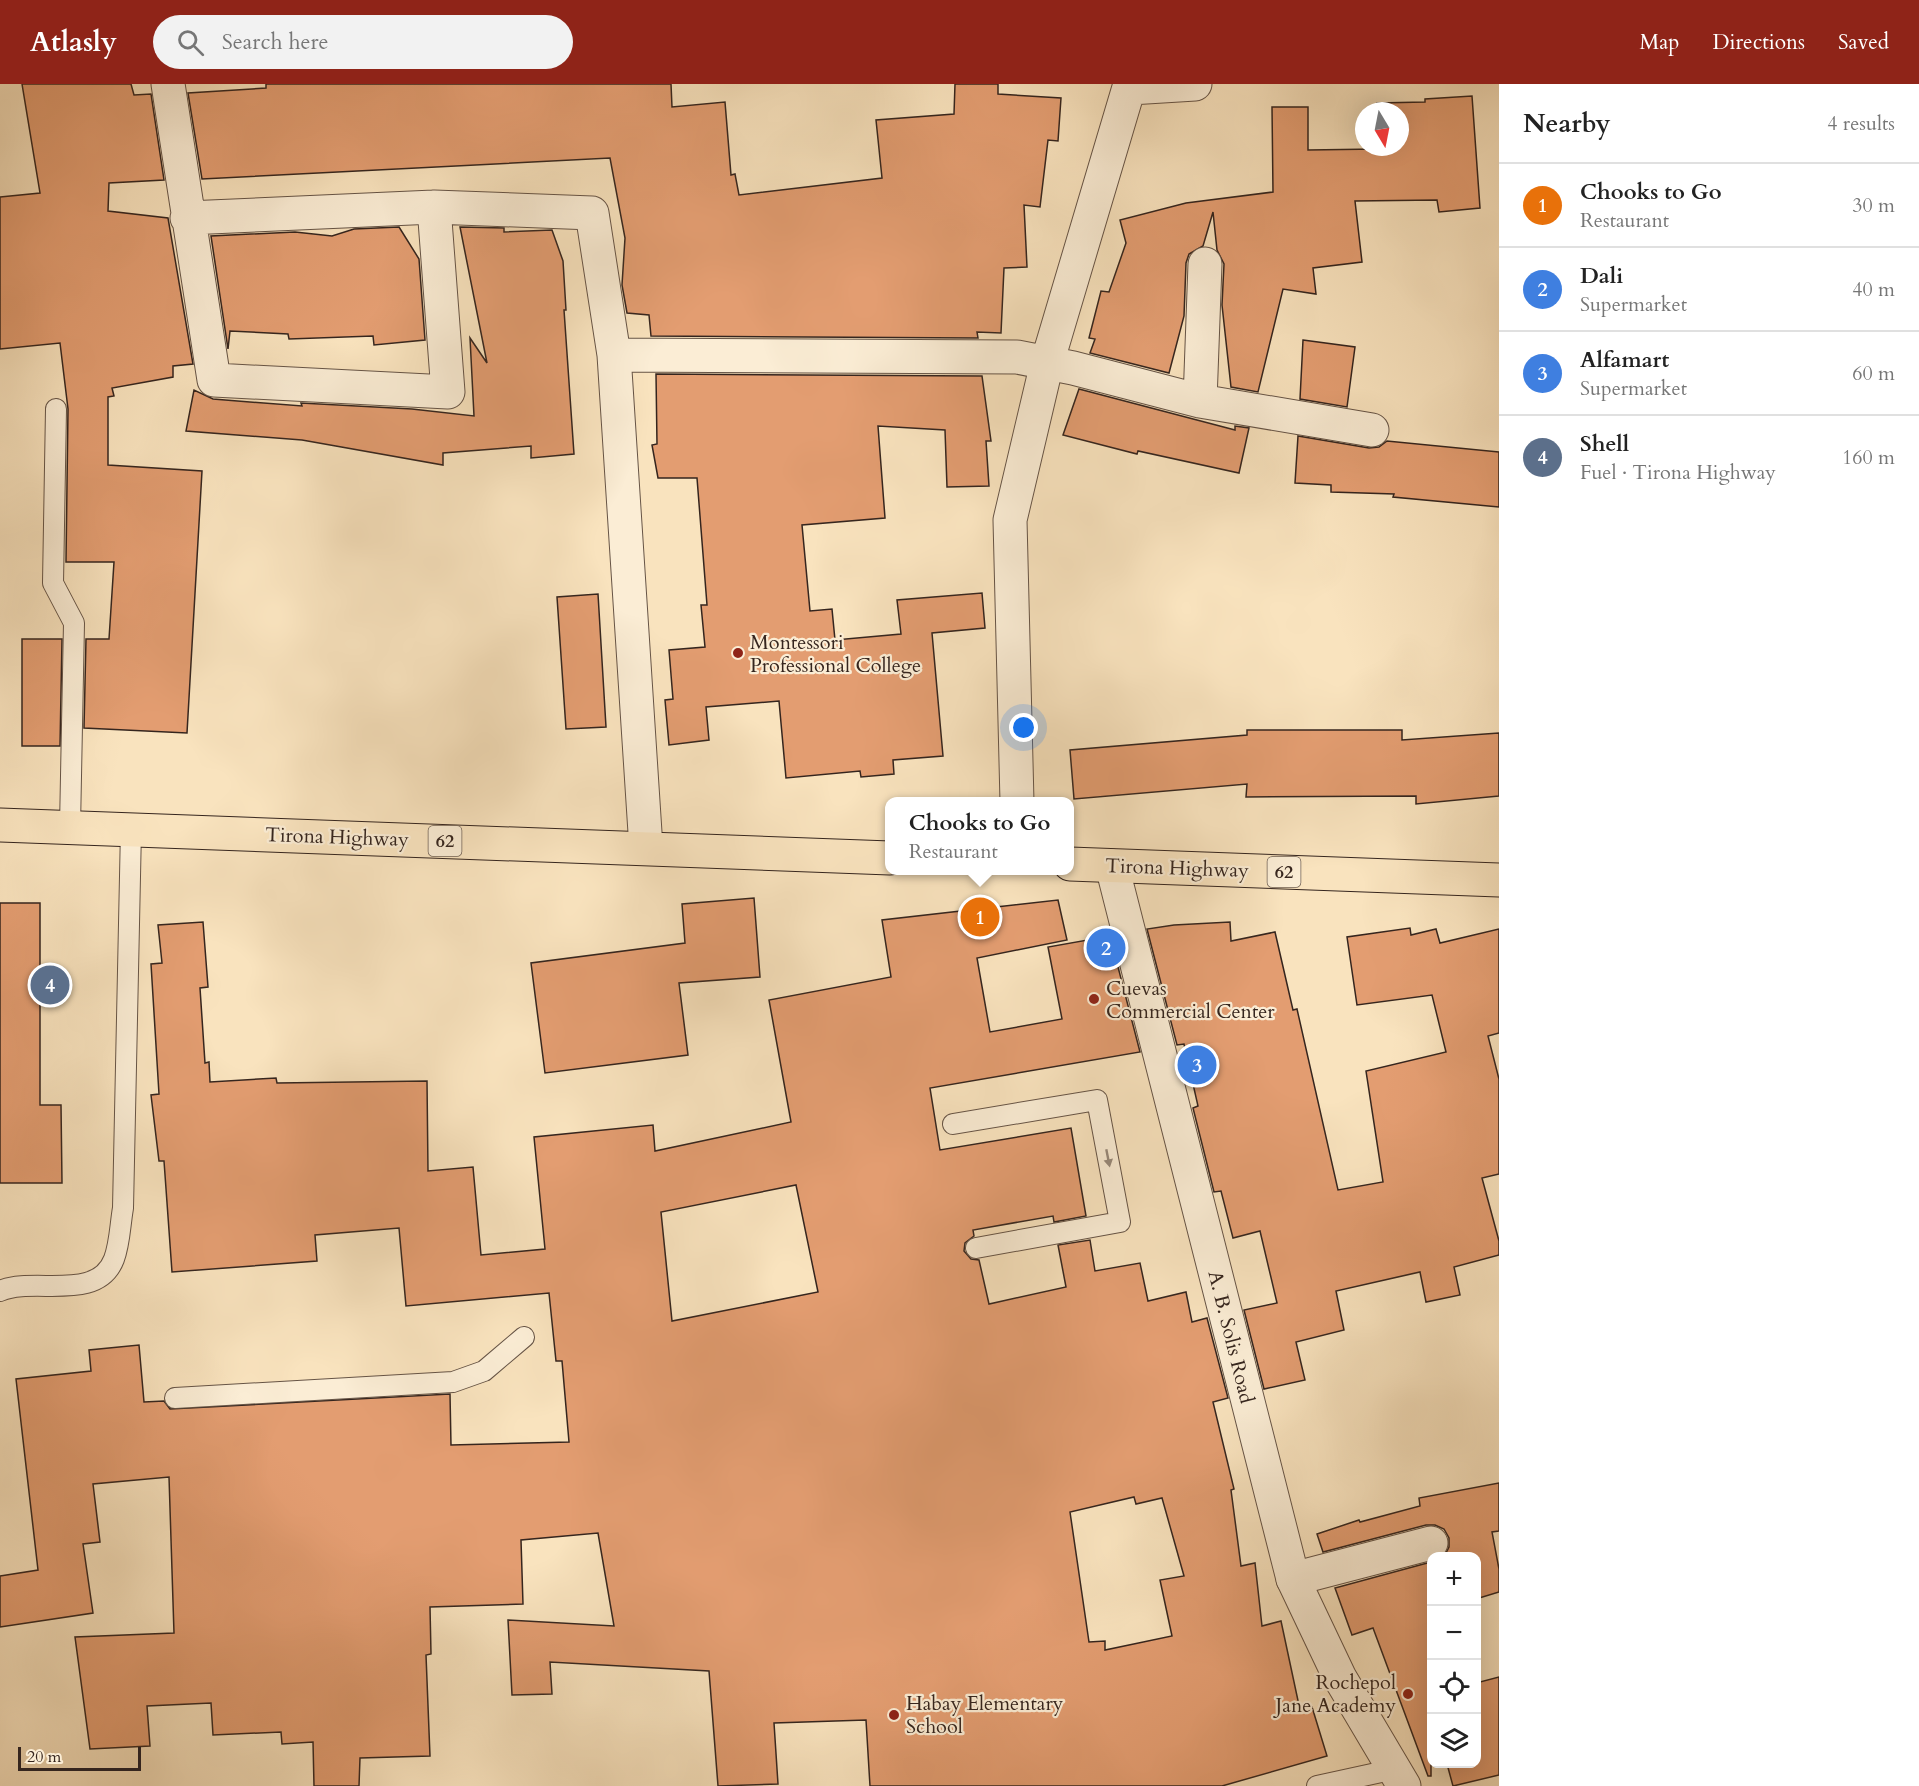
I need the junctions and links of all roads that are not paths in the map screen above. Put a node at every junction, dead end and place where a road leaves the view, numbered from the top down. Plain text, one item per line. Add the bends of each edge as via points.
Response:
1 (168, 84) edge
2 (1195, 84) edge
3 (1130, 86) edge
4 (434, 207) junction
5 (187, 218) junction
6 (1205, 264) dead end
7 (614, 355) junction
8 (1047, 363) junction
9 (1200, 401) junction
10 (56, 409) dead end
11 (1372, 430) dead end
12 (1017, 797) edge
13 (0, 825) edge
14 (70, 827) junction
15 (131, 829) junction
16 (646, 848) junction
17 (885, 858) edge
18 (1074, 864) edge
19 (1112, 866) junction
20 (1499, 880) edge
21 (953, 1124) dead end
22 (976, 1248) dead end
23 (0, 1291) edge
24 (524, 1337) dead end
25 (175, 1398) dead end
26 (1431, 1543) dead end
27 (1293, 1579) junction
28 (1400, 1777) edge
29 (1317, 1786) edge

1 - 5 street
2 - 3 street
3 - 8 street
4 - 5 street
4 - 5 street via 448,392 214,380
4 - 7 street via 592,213
6 - 9 street
7 - 8 street via 1017,357
7 - 16 street
8 - 9 street
8 - 12 street via 1010,520
9 - 11 street
10 - 14 lane via 53,583 74,623
13 - 14 main road, Tirona Highway / 62
14 - 15 main road, Tirona Highway / 62
15 - 16 main road, Tirona Highway / 62
15 - 23 lane via 123,1208 118,1245 104,1273 90,1282 74,1286 21,1285
16 - 17 main road, Tirona Highway / 62
18 - 19 main road, Tirona Highway / 62
19 - 20 main road, Tirona Highway / 62
19 - 27 street, A. B. Solis Road
21 -> 22 lane via 1097,1100 1120,1222
24 - 25 lane via 484,1371 453,1382
26 - 27 street
27 - 28 street, A. B. Solis Road via 1340,1678
28 - 29 lane

